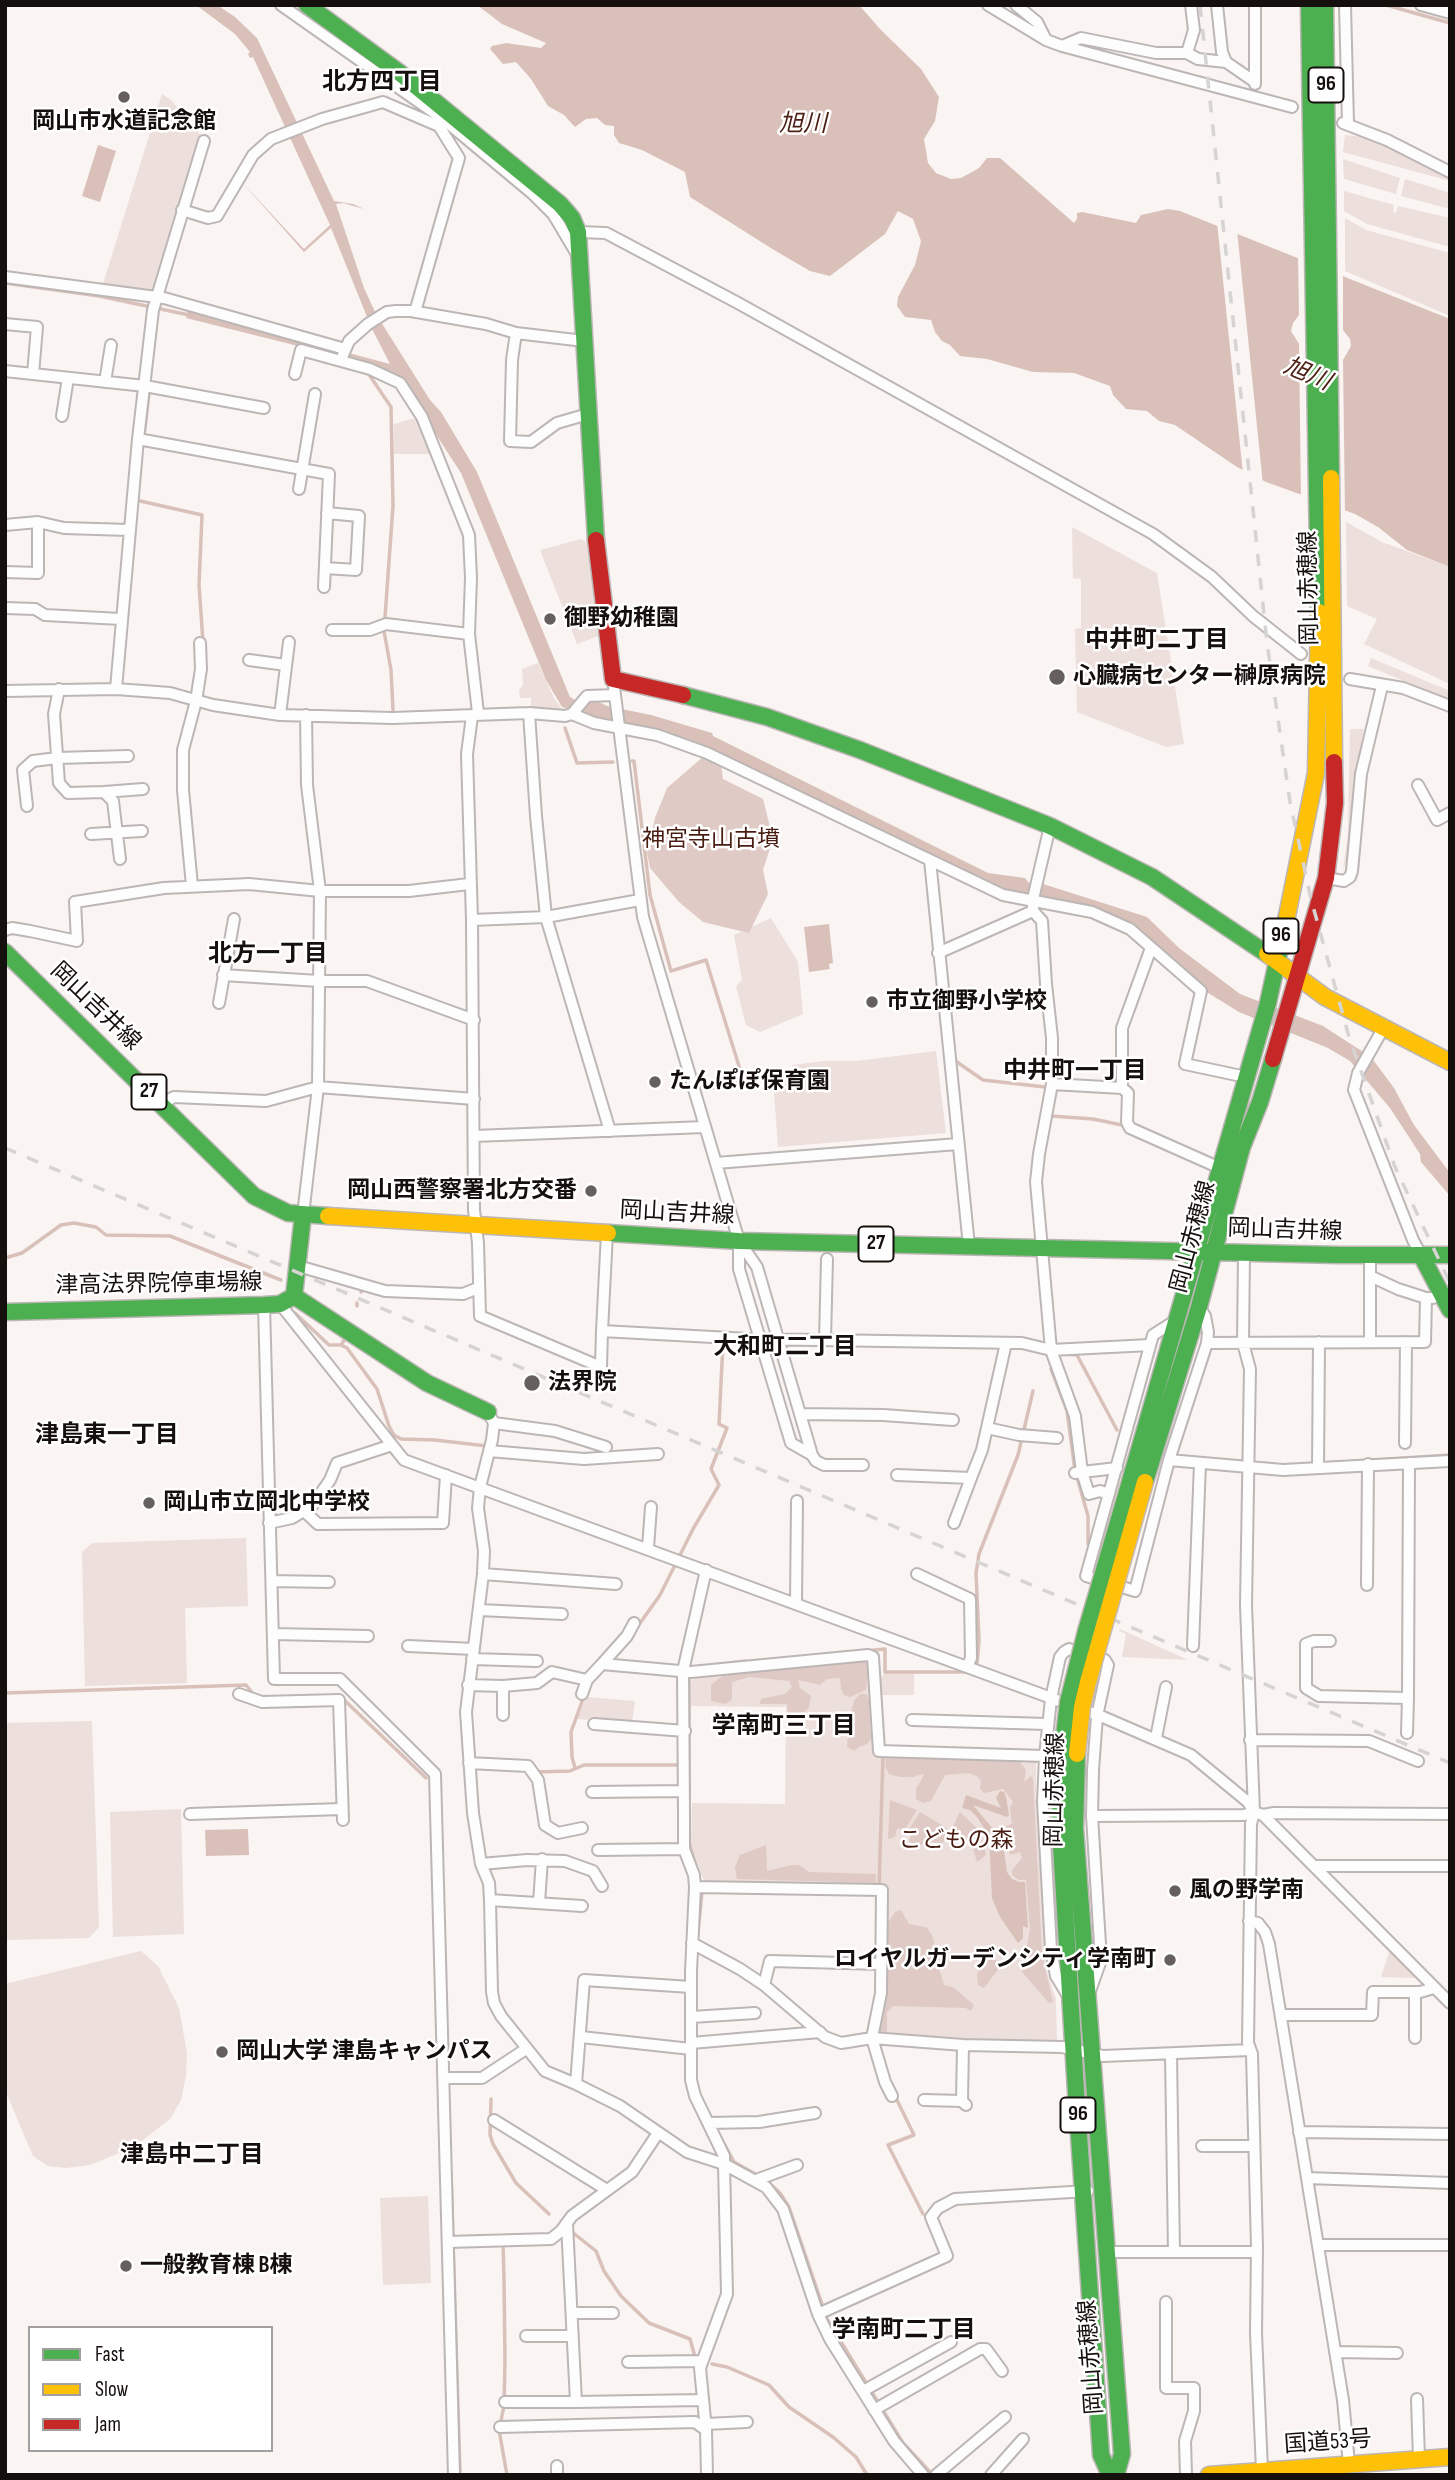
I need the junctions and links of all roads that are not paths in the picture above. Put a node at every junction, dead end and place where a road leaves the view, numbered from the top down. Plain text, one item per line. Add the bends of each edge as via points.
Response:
1 (281, 5) edge
2 (307, 5) edge
3 (988, 5) edge
4 (1016, 5) edge
5 (1191, 5) edge
6 (1217, 5) edge
7 (1255, 5) edge
8 (1309, 5) edge
9 (1325, 5) edge
10 (1345, 5) edge
11 (1421, 5) edge
12 (1450, 13) edge
13 (1046, 40) junction
14 (1062, 46) junction
15 (1187, 53) junction
16 (1226, 62) junction
17 (1255, 82) junction
18 (1257, 98) junction
19 (1292, 107) dead end
20 (441, 123) junction
21 (204, 141) dead end
22 (1319, 162) junction
23 (1450, 172) edge
24 (182, 210) junction
25 (578, 232) junction
26 (580, 259) junction
27 (5, 277) edge
28 (155, 303) junction
29 (415, 312) junction
30 (5, 324) edge
31 (516, 332) junction
32 (584, 341) junction
33 (111, 345) dead end
34 (343, 355) junction
35 (5, 371) edge
36 (33, 374) junction
37 (295, 374) dead end
38 (68, 378) junction
39 (105, 382) junction
40 (148, 386) junction
41 (315, 394) dead end
42 (264, 408) dead end
43 (588, 414) junction
44 (62, 416) dead end
45 (142, 439) junction
46 (302, 468) junction
47 (299, 489) dead end
48 (327, 513) junction
49 (38, 522) junction
50 (5, 525) edge
51 (129, 530) junction
52 (325, 568) junction
53 (5, 572) edge
54 (324, 587) dead end
55 (5, 608) edge
56 (1326, 618) junction
57 (121, 620) junction
58 (332, 630) dead end
59 (470, 634) junction
60 (289, 642) dead end
61 (200, 643) dead end
62 (1301, 654) dead end
63 (249, 660) dead end
64 (286, 666) junction
65 (1350, 679) dead end
66 (1382, 685) junction
67 (614, 687) junction
68 (116, 689) junction
69 (59, 690) junction
70 (5, 691) edge
71 (196, 701) junction
72 (1449, 709) edge
73 (529, 713) junction
74 (572, 713) junction
75 (280, 715) junction
76 (306, 715) junction
77 (475, 715) junction
78 (619, 725) junction
79 (128, 756) dead end
80 (57, 758) junction
81 (1419, 785) dead end
82 (143, 789) dead end
83 (104, 792) junction
84 (26, 806) dead end
85 (1450, 813) edge
86 (1050, 826) junction
87 (142, 831) dead end
88 (117, 832) junction
89 (91, 834) dead end
90 (120, 859) dead end
91 (930, 860) junction
92 (1326, 878) junction
93 (470, 884) junction
94 (192, 886) junction
95 (320, 891) junction
96 (640, 900) junction
97 (1033, 902) junction
98 (546, 917) junction
99 (234, 919) dead end
100 (472, 920) junction
101 (5, 930) edge
102 (1152, 948) junction
103 (5, 952) edge
104 (938, 953) junction
105 (1276, 960) junction
106 (223, 975) junction
107 (1298, 976) junction
108 (319, 981) junction
109 (219, 1003) dead end
110 (474, 1020) junction
111 (1384, 1027) junction
112 (1450, 1062) edge
113 (1246, 1077) junction
114 (1052, 1084) junction
115 (318, 1087) junction
116 (1122, 1088) junction
117 (474, 1100) junction
118 (162, 1104) junction
119 (705, 1127) junction
120 (610, 1131) junction
121 (474, 1136) junction
122 (958, 1143) junction
123 (716, 1163) junction
124 (1220, 1168) junction
125 (303, 1215) junction
126 (476, 1226) junction
127 (607, 1233) junction
128 (739, 1241) junction
129 (969, 1246) junction
130 (1043, 1248) junction
131 (1196, 1251) junction
132 (1214, 1251) junction
133 (1244, 1252) junction
134 (1370, 1255) junction
135 (1421, 1255) junction
136 (1450, 1255) edge
137 (827, 1259) dead end
138 (298, 1266) junction
139 (1370, 1276) junction
140 (478, 1288) junction
141 (1434, 1296) junction
142 (279, 1302) junction
143 (1199, 1307) junction
144 (1450, 1310) edge
145 (5, 1312) edge
146 (1175, 1321) junction
147 (602, 1331) junction
148 (760, 1339) junction
149 (779, 1339) junction
150 (825, 1340) junction
151 (1319, 1342) junction
152 (1370, 1342) junction
153 (1406, 1342) junction
154 (1006, 1343) junction
155 (1207, 1343) junction
156 (1244, 1343) junction
157 (1150, 1345) junction
158 (1051, 1350) junction
159 (796, 1397) junction
160 (778, 1402) junction
161 (801, 1413) junction
162 (491, 1417) junction
163 (953, 1420) dead end
164 (987, 1428) junction
165 (1057, 1438) dead end
166 (1405, 1443) dead end
167 (392, 1445) junction
168 (606, 1447) dead end
169 (489, 1451) junction
170 (658, 1454) dead end
171 (813, 1455) junction
172 (1169, 1460) junction
173 (1450, 1461) edge
174 (1409, 1463) junction
175 (1199, 1464) junction
176 (1368, 1464) junction
177 (863, 1465) dead end
178 (1317, 1465) junction
179 (1249, 1467) junction
180 (1117, 1468) junction
181 (1078, 1473) junction
182 (446, 1475) junction
183 (897, 1475) dead end
184 (971, 1478) junction
185 (1138, 1480) junction
186 (480, 1488) junction
187 (1110, 1494) junction
188 (797, 1501) dead end
189 (651, 1507) dead end
190 (303, 1511) junction
191 (269, 1523) junction
192 (954, 1523) dead end
193 (648, 1548) junction
194 (706, 1570) junction
195 (483, 1574) junction
196 (917, 1574) dead end
197 (272, 1581) junction
198 (329, 1582) dead end
199 (616, 1584) dead end
200 (1367, 1585) dead end
201 (796, 1603) junction
202 (480, 1610) junction
203 (562, 1615) dead end
204 (634, 1623) dead end
205 (273, 1634) junction
206 (368, 1636) dead end
207 (1330, 1641) dead end
208 (408, 1646) dead end
209 (1193, 1646) dead end
210 (475, 1657) junction
211 (537, 1661) dead end
212 (602, 1664) junction
213 (967, 1667) junction
214 (687, 1672) junction
215 (587, 1680) junction
216 (472, 1686) junction
217 (503, 1686) junction
218 (1166, 1687) dead end
219 (239, 1694) dead end
220 (582, 1694) dead end
221 (1408, 1698) junction
222 (1051, 1699) junction
223 (503, 1715) dead end
224 (1097, 1716) junction
225 (912, 1720) dead end
226 (594, 1724) dead end
227 (1047, 1724) junction
228 (685, 1731) junction
229 (1408, 1733) dead end
230 (1156, 1738) junction
231 (1250, 1740) junction
232 (1045, 1756) junction
233 (1419, 1761) dead end
234 (473, 1763) junction
235 (684, 1791) junction
236 (592, 1792) dead end
237 (1259, 1813) junction
238 (190, 1814) dead end
239 (1448, 1814) dead end
240 (1092, 1816) junction
241 (582, 1828) dead end
242 (684, 1849) junction
243 (598, 1850) dead end
244 (542, 1859) junction
245 (481, 1864) junction
246 (1314, 1866) junction
247 (1450, 1866) edge
248 (601, 1886) dead end
249 (699, 1887) junction
250 (491, 1900) junction
251 (539, 1903) junction
252 (582, 1906) dead end
253 (1249, 1921) junction
254 (695, 1944) junction
255 (879, 1963) junction
256 (764, 1985) junction
257 (691, 1987) junction
258 (1434, 1988) junction
259 (1415, 1992) junction
260 (1079, 2001) junction
261 (1450, 2003) edge
262 (755, 2013) dead end
263 (1280, 2015) junction
264 (695, 2017) junction
265 (820, 2032) junction
266 (580, 2037) junction
267 (873, 2038) junction
268 (1415, 2038) dead end
269 (694, 2044) junction
270 (963, 2045) junction
271 (1074, 2048) junction
272 (526, 2049) junction
273 (1250, 2050) junction
274 (1092, 2053) junction
275 (1171, 2054) junction
276 (447, 2078) junction
277 (576, 2084) junction
278 (892, 2096) dead end
279 (924, 2100) dead end
280 (815, 2113) dead end
281 (494, 2120) dead end
282 (711, 2122) junction
283 (1299, 2132) junction
284 (658, 2133) junction
285 (1450, 2134) edge
286 (1202, 2146) dead end
287 (1254, 2146) junction
288 (724, 2164) junction
289 (797, 2165) dead end
290 (760, 2178) junction
291 (1307, 2178) junction
292 (1450, 2183) edge
293 (1101, 2189) junction
294 (607, 2190) junction
295 (1083, 2191) junction
296 (567, 2224) junction
297 (452, 2242) junction
298 (1318, 2245) junction
299 (1450, 2245) edge
300 (1107, 2252) junction
301 (1174, 2252) junction
302 (1256, 2252) junction
303 (1166, 2302) dead end
304 (613, 2313) dead end
305 (822, 2313) junction
306 (572, 2314) junction
307 (526, 2336) dead end
308 (573, 2336) junction
309 (951, 2342) dead end
310 (1335, 2352) junction
311 (1397, 2353) dead end
312 (702, 2361) junction
313 (628, 2362) dead end
314 (1002, 2371) dead end
315 (867, 2389) junction
316 (1416, 2399) dead end
317 (703, 2400) junction
318 (505, 2402) dead end
319 (576, 2402) junction
320 (878, 2408) junction
321 (1006, 2417) dead end
322 (747, 2422) dead end
323 (500, 2427) dead end
324 (706, 2427) junction
325 (1023, 2439) dead end
326 (1450, 2457) edge
327 (1419, 2459) junction
328 (1349, 2464) junction
329 (1262, 2470) junction
330 (454, 2475) edge
331 (708, 2475) edge
332 (923, 2475) edge
333 (936, 2475) edge
334 (991, 2475) edge
335 (1110, 2475) edge
336 (1116, 2475) edge
337 (1186, 2475) edge
338 (1209, 2475) edge

1 - 20 street
2 - 25 main road via 400,73 559,204
3 - 13 street
4 - 13 street via 1037,22
5 - 15 street via 1194,30
6 - 16 street
7 - 17 street
8 - 22 main road, 岡山赤穂線 / 96
9 - 22 main road, 岡山赤穂線 / 96
10 - 23 street via 1346,123
11 - 12 street
13 - 14 street
14 - 15 street via 1081,38
14 - 18 street
15 - 16 street via 1198,60
16 - 17 street
17 - 18 street
18 - 19 street
20 - 24 street via 383,102 322,119 271,139 254,155 217,216
20 - 26 street via 553,214
20 - 29 street via 460,158
21 - 24 street
22 - 56 main road, 岡山赤穂線 / 96
24 - 28 street
25 - 26 main road
25 - 62 street via 606,233 618,239 1153,534 1212,577
26 - 32 main road
27 - 28 street
28 - 34 street via 235,316
28 - 40 street
29 - 31 street
29 - 34 street via 379,316 349,341
30 - 36 street via 37,327
31 - 32 street
31 - 43 street via 510,441 531,442 557,423
32 - 43 main road
33 - 39 street
34 - 37 street via 301,350
34 - 59 street via 400,383 422,417 470,535
35 - 36 street
36 - 38 street
38 - 39 street
38 - 44 street
39 - 40 street
40 - 42 street
40 - 45 street
41 - 46 street
43 - 67 main road via 596,537
45 - 46 street
45 - 51 street
46 - 47 street
46 - 48 street via 329,474
48 - 52 street
48 - 52 street via 359,516 356,570
49 - 50 street
49 - 51 street via 64,528
49 - 53 street via 38,573
51 - 57 street
52 - 54 street
55 - 57 street
56 - 92 main road, 岡山赤穂線 / 96 via 1335,803
56 - 105 main road, 岡山赤穂線 / 96 via 1316,773
57 - 68 street
58 - 59 street via 370,630 383,624
59 - 77 street
60 - 64 street
61 - 71 street
63 - 64 street
64 - 75 street
65 - 66 street
66 - 72 street via 1403,688
66 - 92 street via 1361,774 1352,871 1344,880
67 - 74 street via 582,699
67 - 78 street
67 - 86 main road via 721,703 767,717
68 - 69 street
68 - 71 street
69 - 70 street
69 - 80 street via 54,714
71 - 75 street
71 - 94 street via 183,750
73 - 74 street
73 - 77 street
73 - 98 street
74 - 78 street via 594,723
75 - 76 street
76 - 77 street
76 - 95 street via 307,785
77 - 93 street via 467,754
78 - 91 street via 707,753
78 - 96 street
79 - 80 street
80 - 83 street via 59,783 68,793
80 - 84 street via 33,761 23,770
81 - 85 street via 1437,820
82 - 83 street
83 - 88 street via 113,801
86 - 97 street
86 - 105 main road via 1152,877
87 - 88 street
88 - 89 street
88 - 90 street
91 - 97 street via 1003,895
91 - 104 street
92 - 107 main road, 岡山赤穂線 / 96
93 - 95 street via 409,891
93 - 100 street
94 - 95 street via 249,884
94 - 101 street via 75,902 77,941
95 - 108 street
96 - 98 street
96 - 119 street
97 - 102 street via 1114,920
97 - 104 street
97 - 114 street via 1042,921
98 - 100 street
98 - 120 street
99 - 106 street
100 - 110 street
102 - 113 street via 1201,991 1185,1064
102 - 116 street via 1122,1028
103 - 118 main road, 岡山吉井線 / 27
104 - 122 street
105 - 107 main road
105 - 113 main road, 岡山赤穂線 / 96
106 - 108 street
106 - 109 street
107 - 111 main road via 1325,997
107 - 132 main road, 岡山赤穂線 / 96 via 1242,1147
108 - 110 street via 375,983
108 - 115 street
110 - 117 street
111 - 112 main road
111 - 135 street via 1353,1090
113 - 124 main road, 岡山赤穂線 / 96
114 - 116 street
114 - 130 street via 1036,1175
115 - 117 street
115 - 118 street via 267,1101 174,1097
115 - 125 street
116 - 124 street via 1128,1093 1130,1128
117 - 121 street
118 - 125 main road, 岡山吉井線 / 27 via 254,1196 288,1213
119 - 120 street
119 - 123 street
120 - 121 street
121 - 126 street
122 - 123 street
122 - 129 street
123 - 128 street
124 - 131 main road, 岡山赤穂線 / 96
125 - 126 main road, 岡山吉井線 / 27
125 - 138 main road
126 - 127 main road, 岡山吉井線 / 27
126 - 140 street
127 - 128 main road, 岡山吉井線 / 27
127 - 147 street
128 - 129 main road, 岡山吉井線 / 27
128 - 148 street via 739,1269
128 - 149 street via 757,1267
129 - 130 main road, 岡山吉井線 / 27
130 - 131 main road, 岡山吉井線 / 27
130 - 158 street
131 - 132 main road, 岡山吉井線 / 27
131 - 146 main road, 岡山赤穂線 / 96
132 - 133 main road, 岡山吉井線 / 27
132 - 143 main road, 岡山赤穂線 / 96
133 - 134 main road, 岡山吉井線 / 27
133 - 156 street
134 - 135 main road, 岡山吉井線 / 27
134 - 139 street
135 - 136 main road, 岡山吉井線 / 27
135 - 141 main road
137 - 150 street
138 - 140 street via 385,1290 463,1294
138 - 142 main road
139 - 141 street via 1398,1289
139 - 152 street
140 - 147 street via 480,1316 601,1367
141 - 144 main road
141 - 153 street via 1425,1342
142 - 145 main road, 津高法界院停車場線
142 - 162 main road, 津高法界院停車場線
142 - 167 street
142 - 191 street
143 - 155 street via 1205,1317
143 - 185 main road, 岡山赤穂線 / 96
146 - 157 street via 1153,1335
146 - 185 main road, 岡山赤穂線 / 96
147 - 148 street
148 - 149 street
148 - 160 street
149 - 150 street
149 - 159 street
150 - 154 street
151 - 152 street
151 - 156 street
151 - 178 street
152 - 153 street
153 - 166 street
154 - 158 street
154 - 164 street
155 - 156 street
155 - 172 street
156 - 179 street via 1250,1369
157 - 158 street
157 - 180 street
158 - 181 street via 1074,1416
159 - 160 street
159 - 161 street
160 - 171 street via 791,1443
161 - 163 street
161 - 171 street
162 - 168 street
162 - 169 street
164 - 165 street
164 - 184 street
167 - 182 street via 404,1460
167 - 190 street via 337,1464 312,1506
169 - 170 street via 584,1459
169 - 186 street
171 - 177 street via 824,1465
172 - 175 street
172 - 187 street via 1135,1591 1086,1576
173 - 174 street
174 - 176 street
174 - 221 street
175 - 179 street
175 - 209 street
176 - 178 street
176 - 200 street
178 - 179 street via 1283,1470
179 - 231 street via 1246,1605
180 - 181 street
180 - 187 street
181 - 187 street via 1089,1494
182 - 186 street
182 - 190 street via 443,1523 318,1524
183 - 184 street
184 - 192 street
185 - 260 main road, 岡山赤穂線 / 96, bridge via 1086,1631 1068,1702 1069,1753 1060,1828
186 - 193 street
186 - 195 street
188 - 201 street
189 - 193 street
190 - 191 street
191 - 197 street
193 - 194 street
194 - 201 street
194 - 214 street
195 - 199 street
195 - 202 street
196 - 213 street via 970,1599 971,1658
197 - 198 street
197 - 205 street
201 - 213 street
202 - 203 street
202 - 210 street
204 - 212 street
205 - 206 street
205 - 276 street via 274,1679 340,1679 435,1774
207 - 221 street via 1306,1644 1306,1688 1319,1696
208 - 210 street
210 - 211 street
210 - 216 street
212 - 214 street
212 - 215 street
213 - 222 street
214 - 228 street
214 - 232 street via 868,1654 873,1657 879,1751
215 - 217 street via 552,1672 537,1683
215 - 220 street
216 - 217 street
216 - 234 street via 466,1712
217 - 223 street
218 - 230 street
219 - 238 street via 262,1702 339,1700 342,1814
221 - 229 street
222 - 224 street
222 - 224 street via 1064,1652 1105,1660 1108,1672
222 - 227 street
224 - 230 street
224 - 240 street
225 - 227 street
226 - 228 street
227 - 232 street
228 - 235 street
230 - 237 street via 1191,1755
231 - 233 street via 1369,1741
231 - 237 street
232 - 260 street via 1051,1950 1056,1976
234 - 241 street via 528,1766 538,1780 545,1825 558,1833
234 - 245 street
235 - 236 street
235 - 242 street
237 - 239 street
237 - 240 street
237 - 246 street
237 - 253 street via 1251,1824
240 - 260 street via 1101,1961
242 - 243 street
242 - 249 street
244 - 245 street
244 - 248 street via 589,1869
244 - 251 street
245 - 250 street
246 - 247 street
246 - 258 street
249 - 254 street
249 - 255 street via 882,1890
250 - 251 street
250 - 272 street via 494,2003
251 - 252 street
253 - 263 street via 1265,1932
253 - 273 street
254 - 256 street
254 - 257 street
255 - 256 street via 771,1961
255 - 267 street via 881,1993
256 - 265 street
257 - 264 street
257 - 266 street via 584,1980
258 - 259 street
258 - 261 street
259 - 263 street via 1373,1992 1372,2015
259 - 268 street
260 - 271 main road, 岡山赤穂線 / 96
260 - 274 main road, 岡山赤穂線 / 96
262 - 264 street
263 - 283 street
264 - 269 street
265 - 267 street via 841,2043
265 - 269 street
266 - 269 street
266 - 277 street
267 - 270 street
267 - 278 street
269 - 282 street via 691,2080
270 - 271 street
270 - 279 street via 964,2103
271 - 274 street
271 - 295 main road, 岡山赤穂線 / 96
272 - 276 street via 482,2078
272 - 277 street via 545,2071
273 - 275 street
273 - 287 street
274 - 275 street
274 - 293 main road, 岡山赤穂線 / 96
275 - 301 street
276 - 297 street
277 - 284 street via 620,2106
280 - 282 street via 760,2122
281 - 294 street
282 - 288 street
283 - 285 street
283 - 291 street
284 - 288 street via 687,2152
284 - 294 street via 632,2172
286 - 287 street
287 - 302 street
288 - 290 street
288 - 312 street via 727,2294
289 - 290 street
290 - 305 street via 783,2209
291 - 292 street
291 - 298 street
293 - 295 street
293 - 300 main road, 岡山赤穂線 / 96
294 - 296 street
295 - 305 street via 955,2199 931,2217 947,2256
295 - 335 main road, 岡山赤穂線 / 96 via 1101,2455
296 - 297 street via 551,2239
296 - 306 street
297 - 330 street
298 - 299 street
298 - 310 street
300 - 301 street
300 - 336 main road, 岡山赤穂線 / 96 via 1122,2454
301 - 302 street
302 - 329 street
303 - 337 street via 1166,2388 1194,2388 1194,2411 1185,2441
304 - 306 street
305 - 315 street via 830,2339
306 - 308 street
307 - 308 street
308 - 319 street
309 - 315 street
310 - 311 street
310 - 328 street
312 - 313 street
312 - 317 street
314 - 320 street via 991,2346 980,2349
315 - 320 street
316 - 327 street
317 - 319 street
317 - 324 street
318 - 319 street
320 - 332 street via 894,2441
321 - 333 street
322 - 324 street
323 - 324 street via 695,2422
324 - 331 street
325 - 334 street
326 - 327 main road, 国道53号
327 - 328 main road, 国道53号
328 - 329 main road, 国道53号
329 - 338 main road, 国道53号

